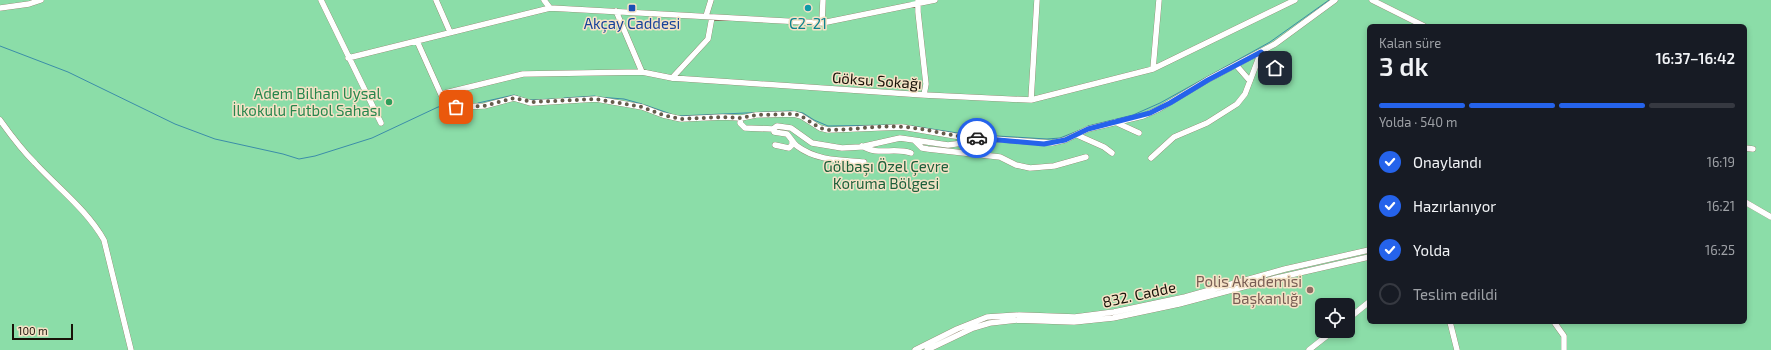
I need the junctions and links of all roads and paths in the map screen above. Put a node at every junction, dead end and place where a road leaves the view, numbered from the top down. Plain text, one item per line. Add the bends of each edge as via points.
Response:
1 (41, 0) edge
2 (321, 0) edge
3 (436, 0) edge
4 (544, 0) edge
5 (711, 0) edge
6 (823, 0) edge
7 (935, 0) edge
8 (1037, 0) edge
9 (1158, 0) edge
10 (1295, 0) edge
11 (1335, 0) edge
12 (1372, 0) edge
13 (918, 2) edge
14 (0, 8) edge
15 (550, 8) junction
16 (616, 11) junction
17 (706, 16) junction
18 (712, 17) junction
19 (822, 23) junction
20 (1420, 24) edge
21 (450, 32) junction
22 (417, 41) junction
23 (1261, 52) junction
24 (348, 58) junction
25 (1236, 65) junction
26 (1153, 68) junction
27 (1276, 70) dead end
28 (642, 72) junction
29 (672, 78) junction
30 (1250, 81) junction
31 (924, 95) junction
32 (1031, 100) junction
33 (456, 107) dead end
34 (741, 118) junction
35 (0, 120) edge
36 (1114, 122) junction
37 (381, 123) dead end
38 (773, 129) junction
39 (1139, 133) dead end
40 (1077, 135) junction
41 (996, 138) junction
42 (915, 140) junction
43 (792, 141) junction
44 (775, 145) dead end
45 (862, 146) junction
46 (1747, 148) edge
47 (1753, 149) dead end
48 (911, 153) dead end
49 (1112, 153) dead end
50 (1086, 157) dead end
51 (1151, 158) dead end
52 (864, 162) dead end
53 (1747, 203) edge
54 (1771, 217) edge
55 (1367, 250) edge
56 (1367, 257) edge
57 (1305, 265) junction
58 (1306, 271) junction
59 (1367, 304) edge
60 (1355, 313) edge
61 (1450, 324) edge
62 (1555, 324) edge
63 (1324, 338) edge
64 (942, 340) junction
65 (131, 350) edge
66 (915, 350) edge
67 (927, 350) edge
68 (1309, 350) edge
69 (1457, 350) edge
70 (1564, 350) edge

1 - 14 street
2 - 24 street
3 - 21 street
4 - 15 street
5 - 17 street
6 - 19 street
7 - 13 street
8 - 32 street
9 - 26 street
10 - 26 street, Göksu Sokağı
11 - 23 street
12 - 20 street
13 - 19 street
13 - 31 street via 926,84
15 - 16 street
15 - 21 street
16 - 17 street
16 - 28 street
17 - 18 street
18 - 19 street
18 - 29 street via 708,39
21 - 22 street
22 - 24 street
22 - 28 street, Göksu Sokağı via 442,96 523,74
23 - 25 street
23 - 27 street
23 - 30 street
24 - 37 street
25 - 30 street
25 - 36 street via 1150,113
26 - 32 street, Göksu Sokağı
28 - 29 street, Göksu Sokağı
29 - 31 street, Göksu Sokağı
30 - 51 street via 1245,94 1237,104 1207,123 1174,137
31 - 32 street, Göksu Sokağı
33 - 34 street via 484,106 514,98 532,102 587,99 642,107 674,119
34 - 38 street via 742,127
34 - 41 street via 794,114 828,130 902,127 961,137
35 - 65 street via 32,160 98,230 104,240
36 - 39 street
36 - 40 street via 1088,129
38 - 43 street via 774,132 787,134
38 - 45 street via 777,126 791,128 812,143 821,145 842,148
40 - 41 street via 1044,144
40 - 49 street
41 - 42 street via 948,145
42 - 45 street via 900,138
42 - 50 street via 928,150 1000,157 1016,165 1030,168 1054,166
43 - 44 street via 789,148
43 - 52 street via 806,152 824,158
45 - 48 street via 879,151 901,150
46 - 47 street
53 - 54 street
55 - 57 street, 832. Cadde
56 - 58 street, 832. Cadde
57 - 58 street
57 - 64 street, 832. Cadde via 1185,297 1103,314 1068,317 987,317
58 - 64 street, 832. Cadde via 1180,304 1107,319 1066,322 1017,320 990,323
59 - 60 street
61 - 69 street
62 - 70 street via 1564,336
63 - 68 street
64 - 66 street, 832. Cadde
64 - 67 street, 832. Cadde

